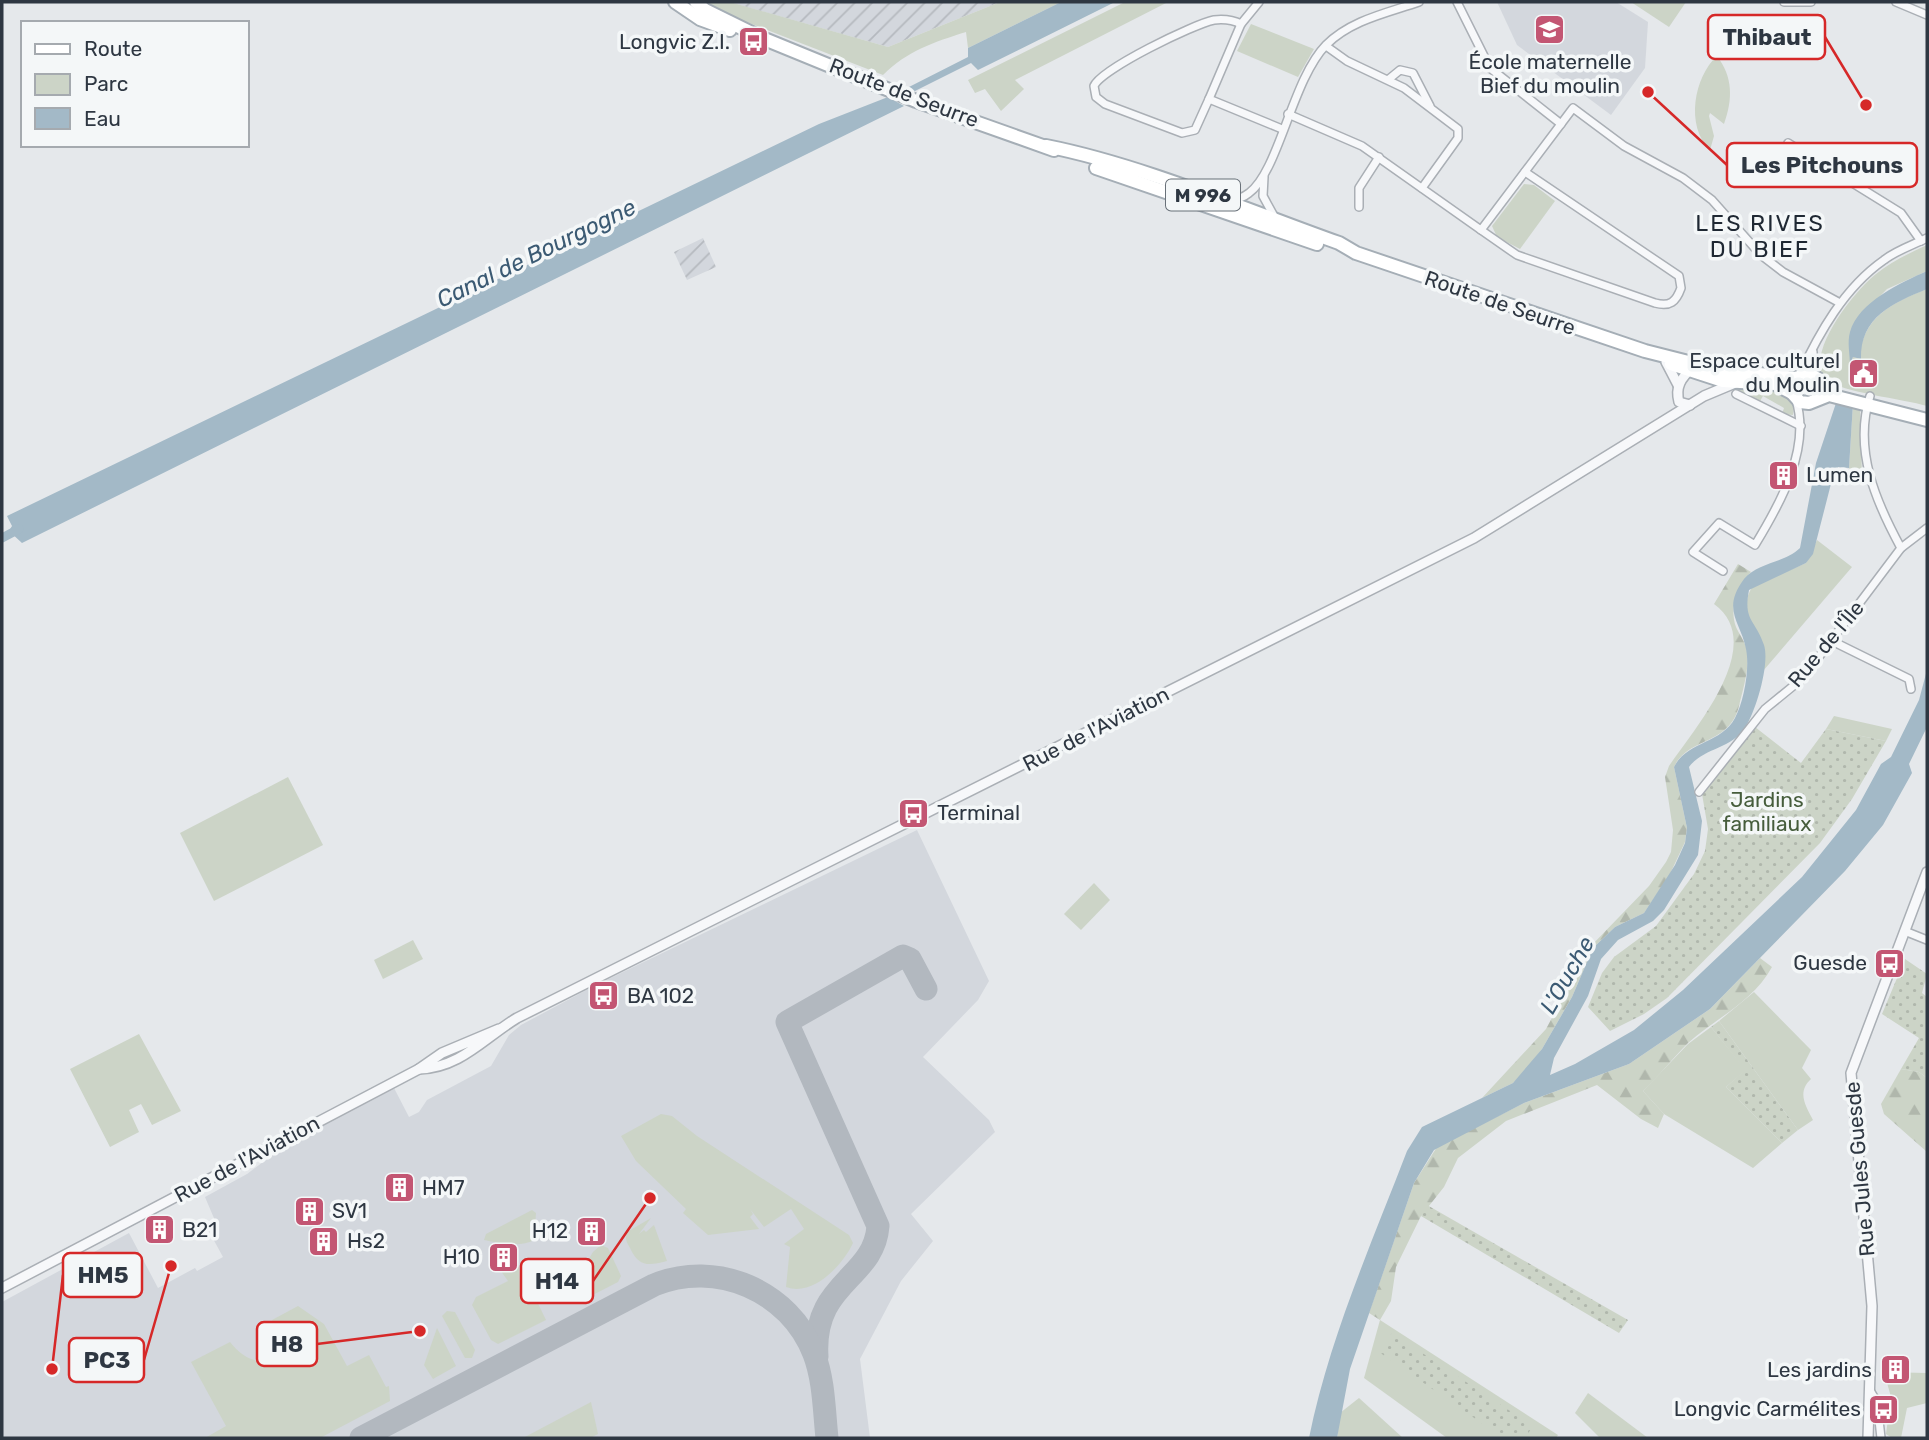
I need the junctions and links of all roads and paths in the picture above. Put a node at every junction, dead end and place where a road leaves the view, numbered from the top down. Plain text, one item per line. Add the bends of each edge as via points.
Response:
1 (675, 2) edge
2 (696, 2) edge
3 (1259, 2) edge
4 (1417, 2) edge
5 (1457, 2) edge
6 (1784, 2) edge
7 (1811, 2) edge
8 (1896, 2) edge
9 (1927, 15) edge
10 (1241, 24) junction
11 (762, 38) junction
12 (1326, 46) junction
13 (1389, 79) junction
14 (1209, 99) junction
15 (1431, 108) junction
16 (1288, 114) junction
17 (1561, 124) junction
18 (1282, 129) junction
19 (1788, 143) dead end
20 (1046, 146) junction
21 (1379, 157) junction
22 (1525, 172) junction
23 (1265, 173) junction
24 (1422, 188) junction
25 (1249, 194) junction
26 (1263, 196) junction
27 (1221, 201) junction
28 (1359, 207) dead end
29 (1248, 216) junction
30 (1278, 221) junction
31 (1480, 230) junction
32 (1924, 239) edge
33 (1356, 253) junction
34 (1840, 303) junction
35 (1813, 351) junction
36 (1645, 352) junction
37 (1666, 362) junction
38 (1691, 366) junction
39 (1710, 377) junction
40 (1797, 377) junction
41 (1678, 385) junction
42 (1736, 388) junction
43 (1820, 390) junction
44 (1704, 396) junction
45 (1794, 396) junction
46 (1678, 398) junction
47 (1869, 400) junction
48 (1690, 405) junction
49 (1927, 412) edge
50 (1927, 420) edge
51 (1664, 421) junction
52 (1801, 424) junction
53 (1927, 528) edge
54 (1901, 548) junction
55 (1723, 570) dead end
56 (1832, 641) junction
57 (1911, 689) dead end
58 (1699, 792) dead end
59 (1927, 872) edge
60 (1907, 932) junction
61 (1927, 940) edge
62 (2, 1288) edge
63 (1871, 1392) junction
64 (1868, 1438) edge
65 (1881, 1438) edge

1 - 11 main road, Route de Seurre via 710,23
2 - 11 main road, Route de Seurre
3 - 10 street
4 - 12 street via 1352,26
5 - 17 street via 1490,68
6 - 7 street
8 - 9 street
10 - 14 street
10 - 14 street via 1222,20 1196,26 1105,72 1094,86 1096,97 1105,104 1182,133 1195,130
11 - 20 main road, Route de Seurre via 887,90
12 - 13 street via 1347,61
12 - 16 street via 1308,70
13 - 15 street
13 - 15 street via 1399,70 1413,73
14 - 18 street
15 - 24 street via 1458,129 1459,136
16 - 18 street
16 - 21 street
17 - 22 street
17 - 34 street via 1573,108 1624,146 1683,178 1712,200 1761,255
18 - 23 street
19 - 32 street via 1892,207
20 - 27 main road, Route de Seurre / M 996 via 1077,152
20 - 29 main road, Route de Seurre / M 996 via 1067,157
21 - 24 street
21 - 28 street via 1359,188
22 - 31 street
22 - 31 street via 1679,276 1682,288 1673,302 1666,306 1655,303 1517,255
23 - 25 street
23 - 26 street
24 - 31 street
25 - 27 street
25 - 29 street
26 - 29 street
26 - 30 street
27 - 29 main road, Route de Seurre / M 996
29 - 30 main road, Route de Seurre / M 996
29 - 33 main road, Route de Seurre / M 996 via 1335,250
30 - 33 main road, Route de Seurre / M 996
32 - 34 street via 1871,269
33 - 36 main road, Route de Seurre / M 996
34 - 35 street
35 - 40 street
35 - 43 street
36 - 37 main road, Route de Seurre / M 996
36 - 38 main road, Route de Seurre / M 996
37 - 38 main road, Route de Seurre / M 996
37 - 41 street
38 - 39 main road, Route de Seurre / M 996
38 - 40 main road, M 996
38 - 41 street
39 - 42 main road, Route de Seurre / M 996
39 - 44 street
40 - 43 main road
40 - 45 main road
41 - 46 street
42 - 44 street
42 - 45 main road, Route de Seurre via 1775,384
42 - 52 street
43 - 45 main road, Route de Seurre via 1804,404
43 - 47 main road
43 - 52 street
44 - 48 street
45 - 52 street
46 - 48 street
46 - 51 street
47 - 49 main road
47 - 50 main road
47 - 54 street via 1866,461 1870,480
48 - 51 street, Rue de l'Aviation
51 - 62 street, Rue de l'Aviation via 1474,538 452,1048
52 - 55 street via 1783,497 1755,545 1719,523 1693,552
53 - 54 street, Rue de l'Île
54 - 56 street, Rue de l'Île
56 - 57 street via 1909,679
56 - 58 street, Rue de l'Île via 1803,678 1765,709
59 - 60 street, Rue Jules Guesde
60 - 61 street
60 - 63 street, Rue Jules Guesde via 1851,1073 1871,1294
63 - 64 street, Rue Jules Guesde
63 - 65 street via 1877,1402

